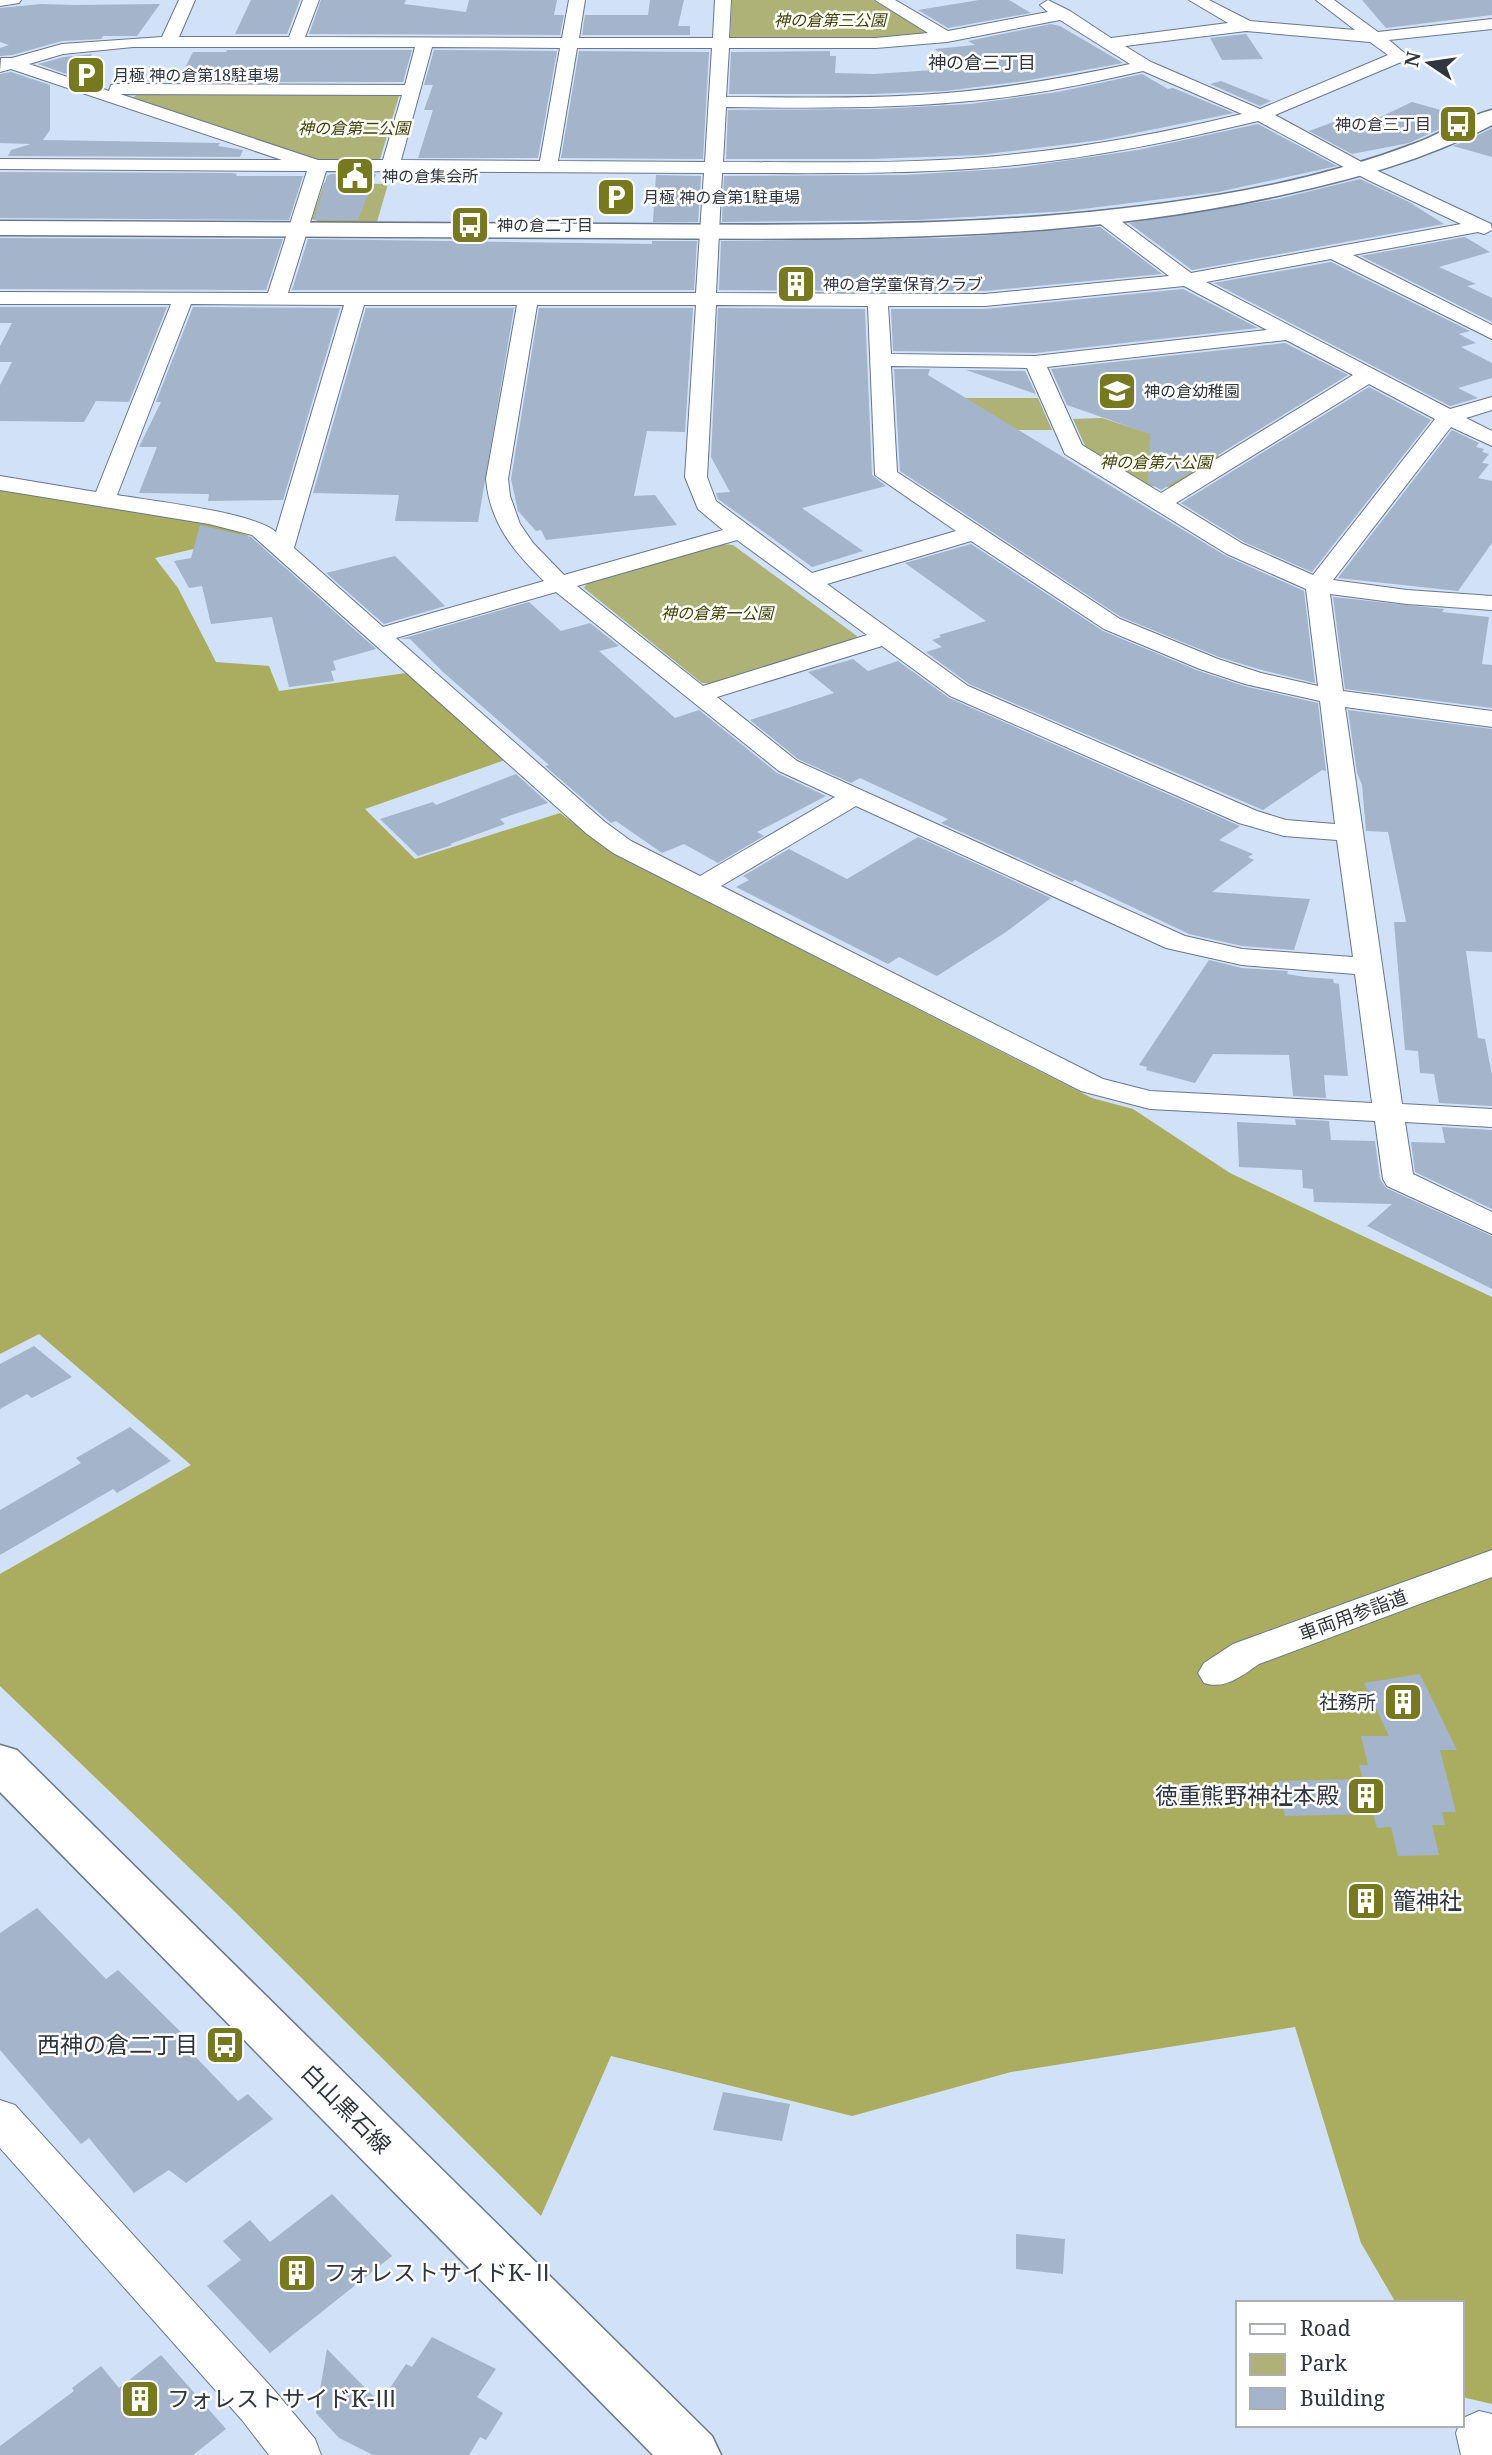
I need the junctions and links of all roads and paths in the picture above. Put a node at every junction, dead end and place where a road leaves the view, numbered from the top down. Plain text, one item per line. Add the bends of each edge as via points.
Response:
1 (13, 0) edge
2 (187, 0) edge
3 (311, 0) edge
4 (577, 0) edge
5 (723, 0) edge
6 (883, 0) edge
7 (1040, 0) edge
8 (1198, 0) edge
9 (1324, 0) edge
10 (0, 1) edge
11 (1064, 15) junction
12 (1492, 24) edge
13 (1246, 26) junction
14 (947, 37) junction
15 (1374, 37) junction
16 (168, 42) junction
17 (295, 43) junction
18 (425, 43) junction
19 (1109, 43) junction
20 (569, 44) junction
21 (722, 44) junction
22 (3, 63) edge
23 (1145, 66) junction
24 (91, 89) junction
25 (411, 90) junction
26 (718, 102) junction
27 (1261, 114) junction
28 (1492, 116) edge
29 (0, 164) edge
30 (318, 166) junction
31 (390, 166) junction
32 (548, 166) junction
33 (714, 167) junction
34 (1361, 169) junction
35 (1106, 219) junction
36 (0, 228) edge
37 (1486, 229) edge
38 (299, 230) junction
39 (709, 231) junction
40 (1334, 253) junction
41 (1187, 280) junction
42 (183, 299) junction
43 (276, 299) junction
44 (355, 300) junction
45 (528, 300) junction
46 (706, 301) junction
47 (878, 302) junction
48 (3, 303) edge
49 (1492, 333) edge
50 (1287, 334) junction
51 (881, 360) junction
52 (1035, 362) junction
53 (1368, 376) junction
54 (1492, 403) edge
55 (1448, 416) junction
56 (1492, 440) edge
57 (0, 482) edge
58 (104, 499) junction
59 (1159, 503) junction
60 (740, 532) junction
61 (973, 533) junction
62 (283, 548) junction
63 (811, 581) junction
64 (558, 582) junction
65 (1317, 585) junction
66 (1491, 602) edge
67 (381, 635) junction
68 (886, 637) junction
69 (701, 694) junction
70 (1331, 696) junction
71 (1492, 719) edge
72 (855, 796) junction
73 (1349, 833) junction
74 (700, 887) junction
75 (1368, 967) junction
76 (1389, 1112) junction
77 (1492, 1118) edge
78 (1492, 1224) edge
79 (1492, 1563) edge
80 (1217, 1673) dead end
81 (0, 1763) edge
82 (0, 2118) edge
83 (1492, 2436) edge
84 (298, 2455) edge
85 (692, 2455) edge
86 (1484, 2455) edge

1 - 10 street
2 - 16 street
3 - 17 street
4 - 20 street
5 - 21 street
6 - 14 street
7 - 11 street
8 - 13 street
9 - 15 street
11 - 14 street
11 - 19 street
12 - 15 street
13 - 15 street
13 - 19 street
14 - 21 street via 876,43
15 - 27 street via 1400,56
16 - 17 street
16 - 22 street via 75,47
17 - 18 street
18 - 20 street
18 - 25 street
19 - 23 street
20 - 21 street
20 - 32 street
21 - 26 street
22 - 24 street
23 - 26 street via 1053,85 953,98
23 - 27 street
24 - 25 street
24 - 30 street
25 - 31 street
26 - 33 street
27 - 33 street via 1129,145 1015,160 878,168
27 - 34 street
28 - 34 street via 1426,148
29 - 30 street
30 - 31 street
30 - 38 street
31 - 32 street
32 - 33 street
33 - 39 street
34 - 35 street via 1255,196
34 - 37 street
35 - 39 street via 944,231
35 - 41 street
36 - 38 street
37 - 40 street
38 - 39 street
38 - 43 street
39 - 46 street
40 - 41 street
40 - 49 street
41 - 47 street via 985,300
41 - 50 street
42 - 43 street
42 - 48 street
42 - 58 street
43 - 44 street
44 - 45 street
44 - 62 street
45 - 46 street
45 - 64 street via 497,479 498,499 510,530
46 - 47 street
46 - 60 street via 697,486 706,504
47 - 51 street
50 - 52 street
50 - 53 street
51 - 52 street
51 - 61 street via 886,475
52 - 59 street via 1073,449
53 - 55 street
53 - 59 street
54 - 55 street
55 - 56 street
55 - 65 street
57 - 58 street
58 - 62 street via 243,524 260,530
59 - 65 street via 1234,549
60 - 63 street
60 - 64 street
61 - 63 street
61 - 70 street via 1112,624 1254,679
62 - 67 street
63 - 68 street
64 - 67 street
64 - 69 street
65 - 66 street
65 - 70 street
67 - 74 street via 596,828 622,847
68 - 69 street
68 - 73 street via 959,691 1248,817 1284,828
69 - 72 street via 788,766
70 - 71 street
70 - 73 street
72 - 74 street
72 - 75 street via 1176,942 1242,957
73 - 75 street
74 - 76 street via 1092,1085 1150,1100
75 - 76 street
76 - 77 street
76 - 78 street via 1398,1179
79 - 80 street, 車両用参詣道 via 1246,1654
81 - 85 street, 白山黒石線
82 - 84 street
83 - 86 street via 1479,2432

